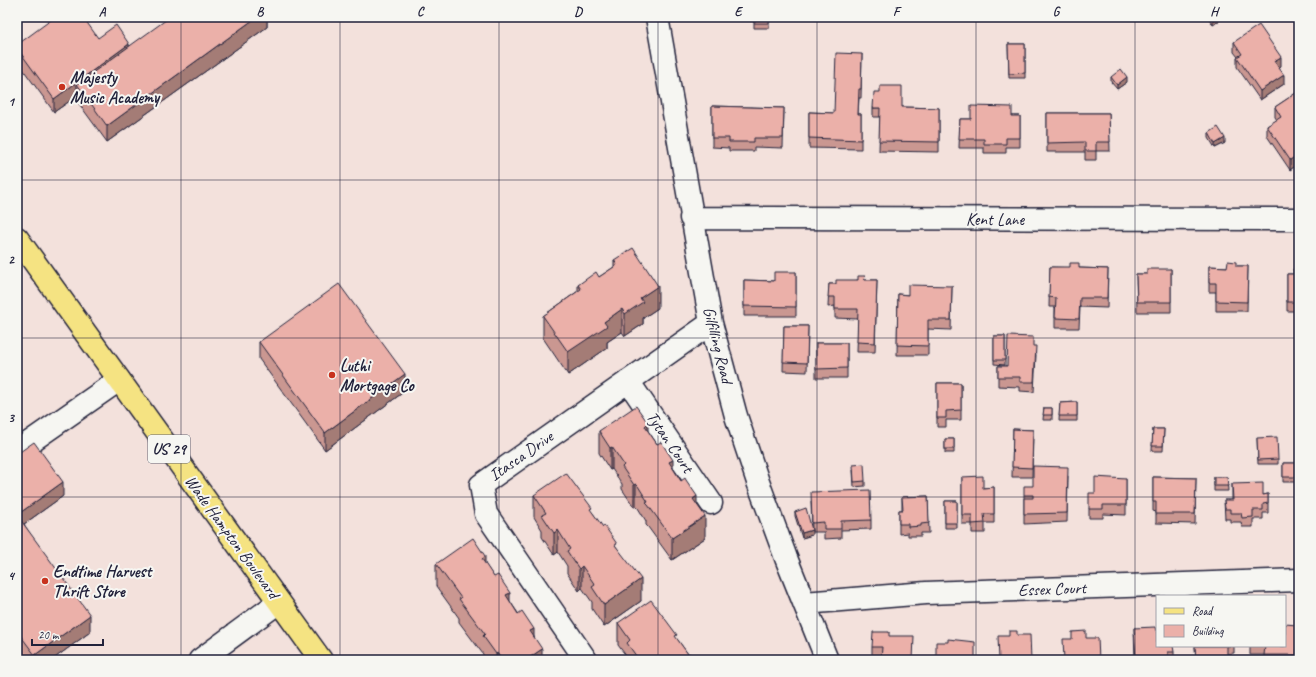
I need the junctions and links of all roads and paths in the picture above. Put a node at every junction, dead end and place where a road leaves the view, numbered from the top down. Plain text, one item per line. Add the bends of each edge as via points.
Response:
1 (657, 17) edge
2 (691, 218) junction
3 (1299, 219) edge
4 (17, 238) edge
5 (711, 323) junction
6 (119, 380) junction
7 (628, 381) junction
8 (17, 450) edge
9 (711, 503) dead end
10 (1299, 580) edge
11 (279, 602) junction
12 (804, 603) junction
13 (200, 660) edge
14 (321, 660) edge
15 (586, 660) edge
16 (827, 660) edge

1 - 2 street, Gilfilling Road
2 - 3 street, Kent Lane
2 - 5 street, Gilfilling Road
4 - 6 main road, Wade Hampton Boulevard / US 29
5 - 7 street, Itasca Drive
5 - 12 street, Gilfilling Road via 736,416
6 - 8 street
6 - 11 main road, Wade Hampton Boulevard / US 29
7 - 9 street, Tytan Court
7 - 15 street, Itasca Drive via 481,485 486,514
10 - 12 street, Essex Court via 926,593
11 - 13 street
11 - 14 main road, Wade Hampton Boulevard / US 29
12 - 16 street, Gilfilling Road

